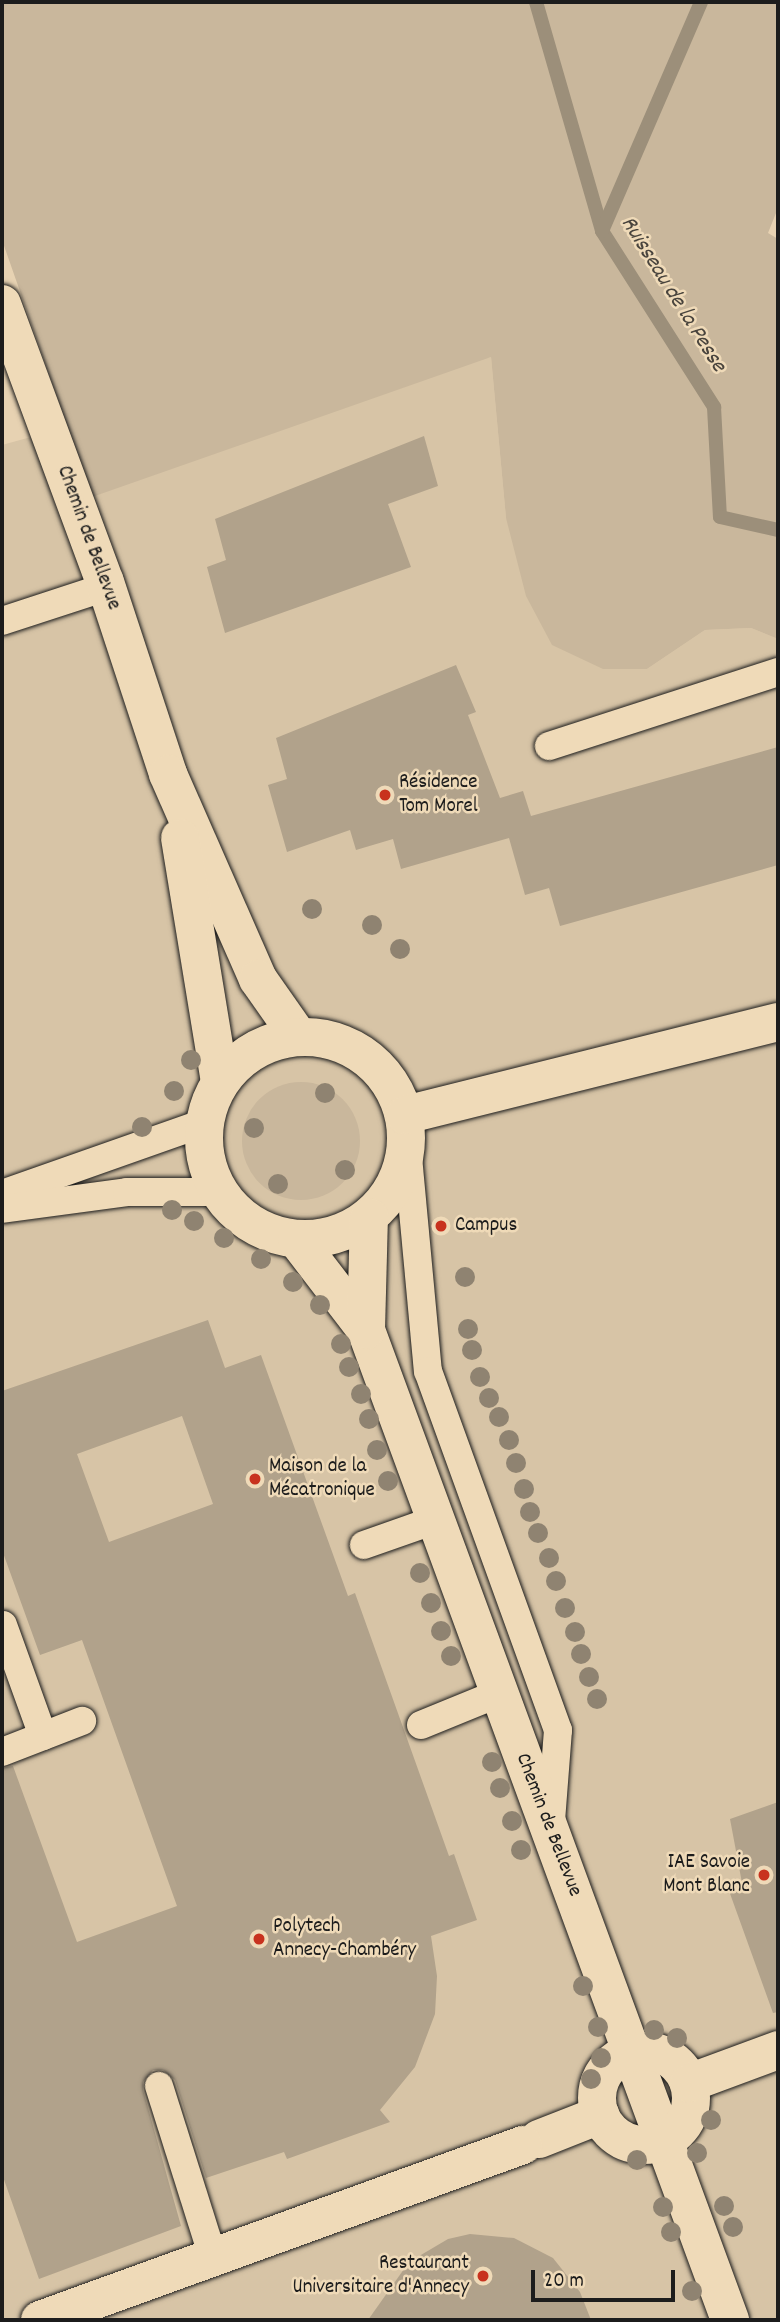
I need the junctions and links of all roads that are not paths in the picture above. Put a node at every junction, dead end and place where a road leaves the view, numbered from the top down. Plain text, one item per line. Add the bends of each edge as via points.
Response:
1 (2, 304) edge
2 (106, 587) junction
3 (2, 621) edge
4 (778, 672) edge
5 (549, 746) dead end
6 (168, 774) junction
7 (778, 1022) edge
8 (298, 1036) junction
9 (220, 1082) junction
10 (204, 1123) junction
11 (406, 1130) junction
12 (219, 1192) junction
13 (2, 1194) edge
14 (2, 1209) edge
15 (369, 1217) junction
16 (297, 1240) junction
17 (366, 1330) junction
18 (435, 1520) junction
19 (364, 1545) dead end
20 (3, 1625) edge
21 (497, 1694) junction
22 (82, 1721) dead end
23 (421, 1725) dead end
24 (43, 1736) junction
25 (2, 1752) edge
26 (550, 1830) junction
27 (778, 2050) edge
28 (633, 2052) junction
29 (689, 2083) junction
30 (159, 2086) dead end
31 (600, 2115) junction
32 (666, 2140) junction
33 (214, 2257) junction
34 (40, 2320) edge
35 (730, 2320) edge

1 - 2 street, Chemin de Bellevue
2 - 3 lane
2 - 6 street, Chemin de Bellevue
4 - 5 lane
6 - 8 street, Chemin de Bellevue via 258,979
6 - 9 street, Chemin de Bellevue
7 - 11 street
8 - 9 street via 268,1042 241,1058
8 - 11 street via 327,1038 369,1059 394,1088
9 - 10 street
10 - 12 street via 205,1159
10 - 13 lane
11 - 15 street via 395,1185
11 - 26 lane via 428,1371 558,1730
12 - 14 lane via 127,1192
12 - 16 street via 252,1225
15 - 16 street via 335,1235
15 - 17 street, Chemin de Bellevue
16 - 17 street, Chemin de Bellevue
17 - 18 street, Chemin de Bellevue
18 - 19 lane
18 - 21 street, Chemin de Bellevue
20 - 24 lane
21 - 23 lane
21 - 26 street, Chemin de Bellevue
22 - 24 lane
24 - 25 lane
26 - 28 street, Chemin de Bellevue
27 - 29 street
28 - 29 street via 666,2056 680,2067
28 - 31 street via 615,2061 602,2078 597,2095
28 - 32 street, Chemin de Bellevue
29 - 32 street via 687,2116
30 - 33 lane
31 - 32 street via 608,2129 634,2145
31 - 33 street
32 - 35 street, Chemin de Bellevue
33 - 34 street

